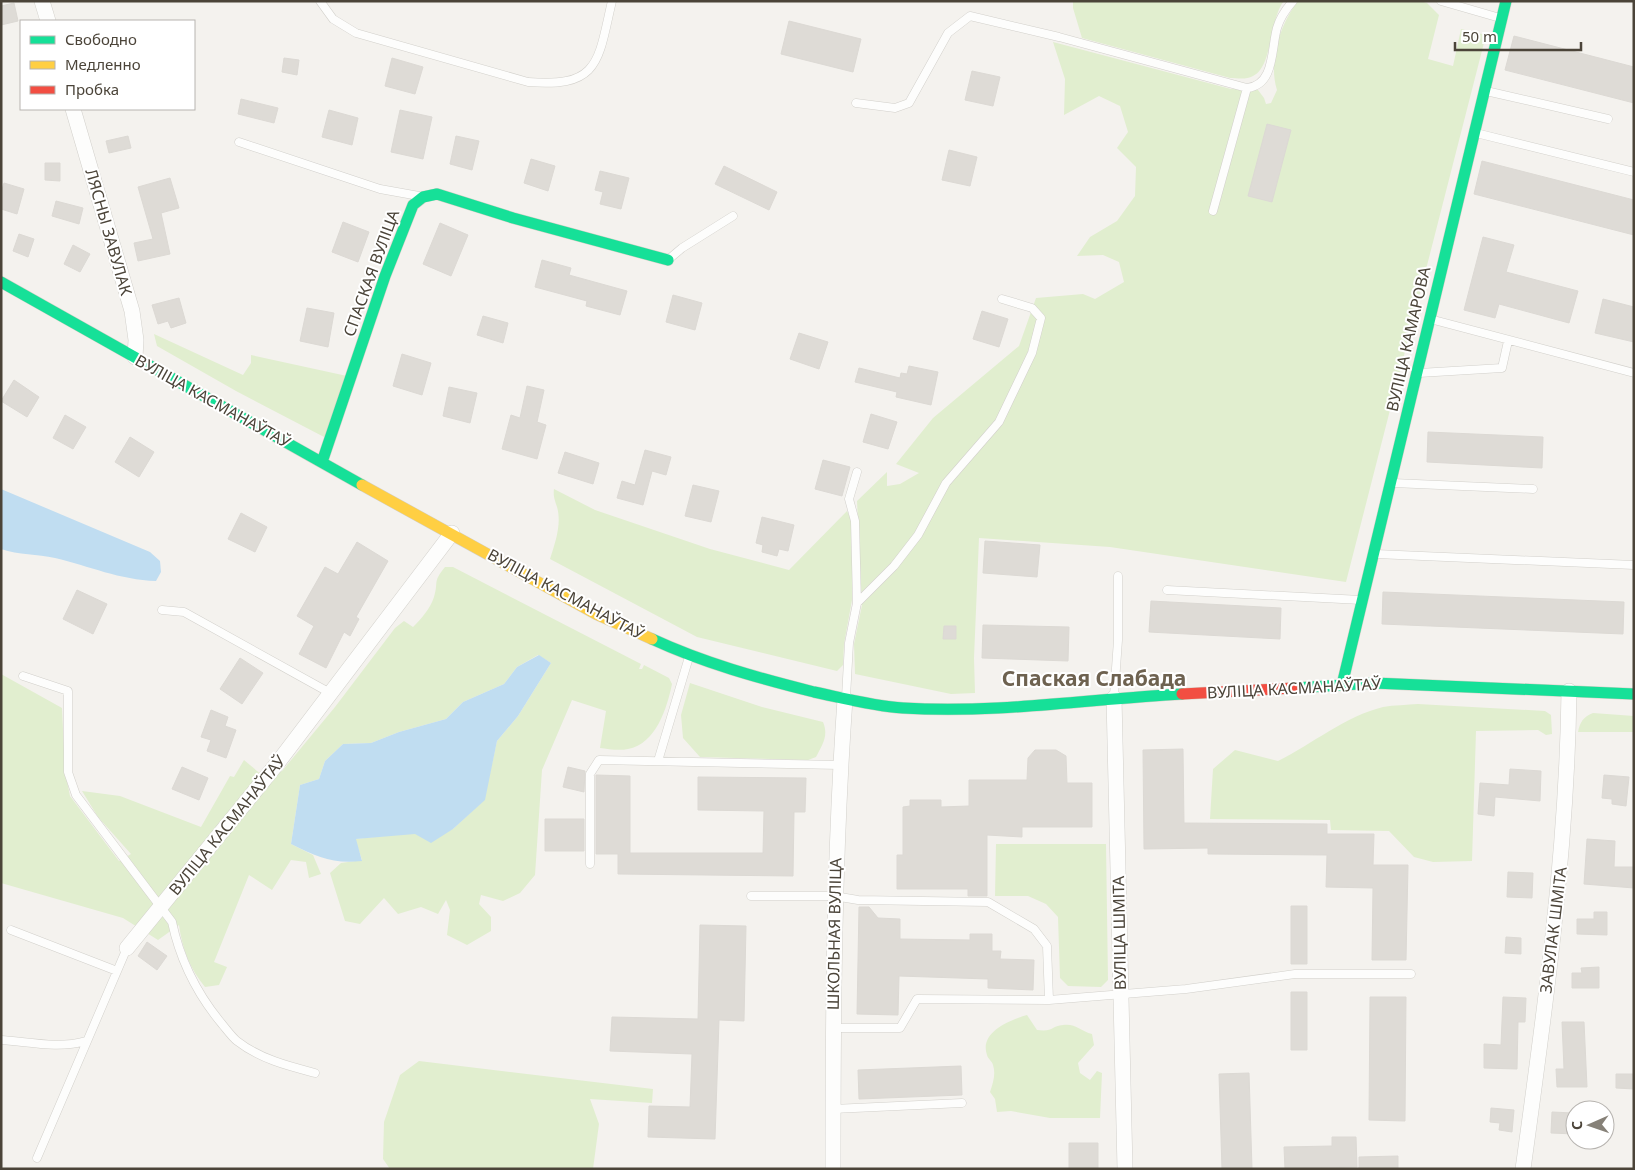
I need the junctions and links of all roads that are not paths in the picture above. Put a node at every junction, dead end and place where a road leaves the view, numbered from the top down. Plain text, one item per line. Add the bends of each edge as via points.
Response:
1 (42, 1) edge
2 (320, 1) edge
3 (612, 1) edge
4 (1293, 1) edge
5 (1441, 1) edge
6 (1506, 1) edge
7 (1502, 19) junction
8 (48, 20) edge
9 (1247, 88) junction
10 (1484, 90) junction
11 (856, 103) dead end
12 (73, 110) edge
13 (1608, 119) dead end
14 (1474, 132) junction
15 (240, 142) dead end
16 (1634, 172) edge
17 (424, 197) junction
18 (1213, 211) dead end
19 (733, 216) dead end
20 (668, 260) joint
21 (1, 282) edge
22 (1002, 299) dead end
23 (1430, 319) junction
24 (1508, 341) junction
25 (135, 357) junction
26 (1417, 373) junction
27 (1634, 373) edge
28 (322, 462) junction
29 (857, 472) dead end
30 (1391, 483) junction
31 (1533, 489) dead end
32 (452, 533) junction
33 (1374, 554) junction
34 (1634, 565) edge
35 (1118, 576) dead end
36 (1167, 590) dead end
37 (1363, 600) junction
38 (857, 603) junction
39 (162, 610) dead end
40 (689, 656) junction
41 (23, 676) dead end
42 (1342, 685) junction
43 (1569, 691) junction
44 (332, 694) junction
45 (1634, 694) edge
46 (1114, 698) junction
47 (846, 699) junction
48 (658, 760) junction
49 (840, 764) junction
50 (590, 864) dead end
51 (751, 896) dead end
52 (834, 896) junction
53 (162, 906) junction
54 (11, 930) dead end
55 (127, 948) joint
56 (117, 971) junction
57 (1411, 974) dead end
58 (1120, 993) junction
59 (1049, 1000) junction
60 (832, 1028) junction
61 (1, 1040) edge
62 (86, 1041) junction
63 (315, 1073) dead end
64 (962, 1104) dead end
65 (833, 1109) junction
66 (37, 1158) dead end
67 (832, 1169) edge
68 (1125, 1169) edge
69 (1523, 1169) edge

1 - 8 street
2 - 3 lane via 333,19 356,33 528,82 553,84 569,82 584,73 598,58
4 - 9 lane via 1284,11 1278,26 1268,77 1257,87
5 - 7 lane
6 - 7 main road, ВУЛІЦА КАМАРОВА
7 - 10 main road, ВУЛІЦА КАМАРОВА
9 - 11 lane via 970,16 948,33 909,103 895,108
9 - 18 lane
10 - 13 lane
10 - 14 main road, ВУЛІЦА КАМАРОВА
12 - 25 street, ЛЯСНЫ ЗАВУЛАК via 132,312
14 - 16 lane
14 - 23 main road, ВУЛІЦА КАМАРОВА
15 - 17 lane via 380,189
17 - 20 main road via 437,194
17 - 28 main road, СПАСКАЯ ВУЛІЦА via 413,206 385,276
19 - 20 lane
21 - 25 main road, ВУЛІЦА КАСМАНАЎТАЎ
22 - 38 lane via 1032,308 1041,318 1032,353 999,422 946,482 918,534 898,560
23 - 24 lane
23 - 26 main road, ВУЛІЦА КАМАРОВА
24 - 26 lane via 1502,368
24 - 27 lane
25 - 28 main road, ВУЛІЦА КАСМАНАЎТАЎ
26 - 30 main road, ВУЛІЦА КАМАРОВА
28 - 32 main road, ВУЛІЦА КАСМАНАЎТАЎ
29 - 38 lane via 849,499 855,521
30 - 31 lane
30 - 33 main road, ВУЛІЦА КАМАРОВА
32 - 40 main road, ВУЛІЦА КАСМАНАЎТАЎ via 596,614
32 - 44 street, ВУЛІЦА КАСМАНАЎТАЎ
33 - 34 lane
33 - 37 main road, ВУЛІЦА КАМАРОВА
35 - 46 lane
36 - 37 lane
37 - 42 main road, ВУЛІЦА КАМАРОВА
38 - 47 lane via 849,643
39 - 44 lane via 184,612
40 - 47 main road, ВУЛІЦА КАСМАНАЎТАЎ via 769,681
40 - 48 lane
41 - 53 lane via 68,691 68,772 76,795
42 - 43 main road, ВУЛІЦА КАСМАНАЎТАЎ via 1374,683
42 - 46 main road, ВУЛІЦА КАСМАНАЎТАЎ
43 - 45 main road, ВУЛІЦА КАСМАНАЎТАЎ
43 - 69 street, ЗАВУЛАК ШМІТА via 1568,767 1558,887
44 - 53 street, ВУЛІЦА КАСМАНАЎТАЎ
46 - 47 main road, ВУЛІЦА КАСМАНАЎТАЎ via 981,709 902,708
46 - 58 street, ВУЛІЦА ШМІТА
47 - 49 street, ШКОЛЬНАЯ ВУЛІЦА
48 - 49 lane via 708,764
48 - 50 lane via 599,760 590,774
49 - 52 street, ШКОЛЬНАЯ ВУЛІЦА
51 - 52 lane
52 - 59 lane via 858,900 988,902 1034,929 1047,946
52 - 60 street, ШКОЛЬНАЯ ВУЛІЦА
53 - 55 street, ВУЛІЦА КАСМАНАЎТАЎ
53 - 63 lane via 172,922 190,976 210,1010 236,1041 274,1062
54 - 56 lane
55 - 56 lane
56 - 62 lane
57 - 58 lane via 1295,974
58 - 59 lane
58 - 68 street, ВУЛІЦА ШМІТА
59 - 60 lane via 917,1000 900,1028
60 - 65 street, ШКОЛЬНАЯ ВУЛІЦА
61 - 62 lane via 48,1044
62 - 66 lane
64 - 65 lane
65 - 67 street, ШКОЛЬНАЯ ВУЛІЦА

